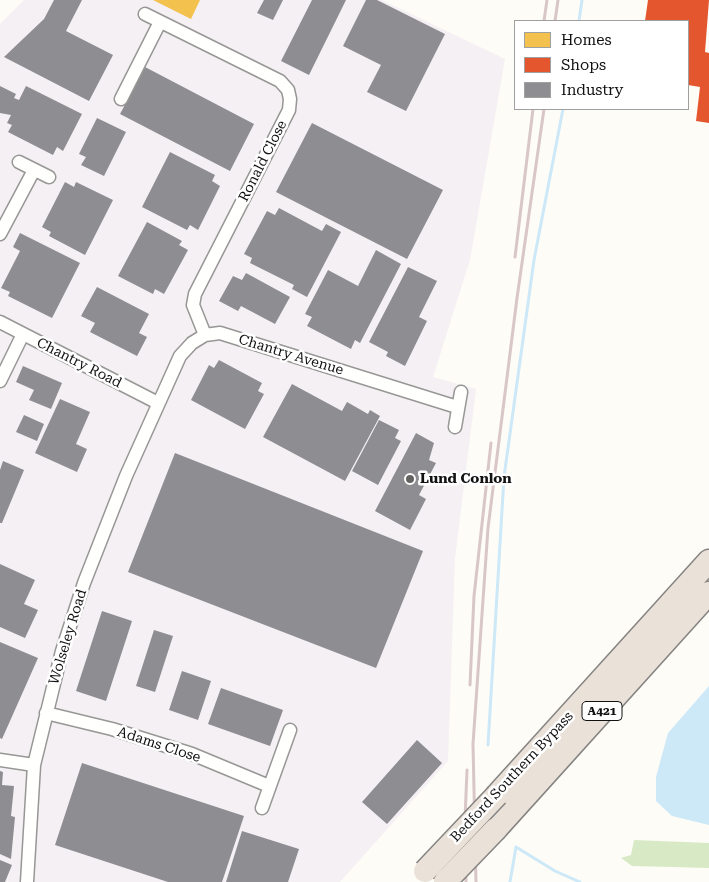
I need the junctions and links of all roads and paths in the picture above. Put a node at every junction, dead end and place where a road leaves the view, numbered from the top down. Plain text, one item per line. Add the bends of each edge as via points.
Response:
1 (145, 14) dead end
2 (160, 22) junction
3 (121, 99) dead end
4 (19, 162) dead end
5 (34, 170) junction
6 (49, 177) dead end
7 (0, 234) edge
8 (0, 322) edge
9 (23, 334) junction
10 (205, 335) junction
11 (0, 381) edge
12 (461, 392) dead end
13 (158, 403) junction
14 (458, 407) junction
15 (455, 426) dead end
16 (709, 561) edge
17 (709, 593) edge
18 (46, 713) junction
19 (290, 730) dead end
20 (0, 760) edge
21 (34, 765) junction
22 (269, 786) junction
23 (262, 808) dead end
24 (420, 877) edge
25 (27, 882) edge
26 (445, 882) edge

1 - 2 street, Ronald Close
2 - 3 street
2 - 10 street, Ronald Close via 280,81 288,90 290,99 289,110 195,294 193,305
4 - 5 street
5 - 6 street
5 - 7 street
8 - 9 street, Chantry Road
9 - 11 street
9 - 13 street, Chantry Road
10 - 13 street via 180,356
10 - 14 street, Chantry Avenue via 220,333
12 - 14 street
13 - 18 street, Wolseley Road via 84,583
14 - 15 street
16 - 24 highway, Bedford Southern Bypass / A421, bridge
17 - 26 highway, Bedford Southern Bypass / A421, bridge
18 - 21 street, Wolseley Road
18 - 22 street, Adams Close via 192,754
19 - 22 street
20 - 21 street
21 - 25 street, Wolseley Road
22 - 23 street

